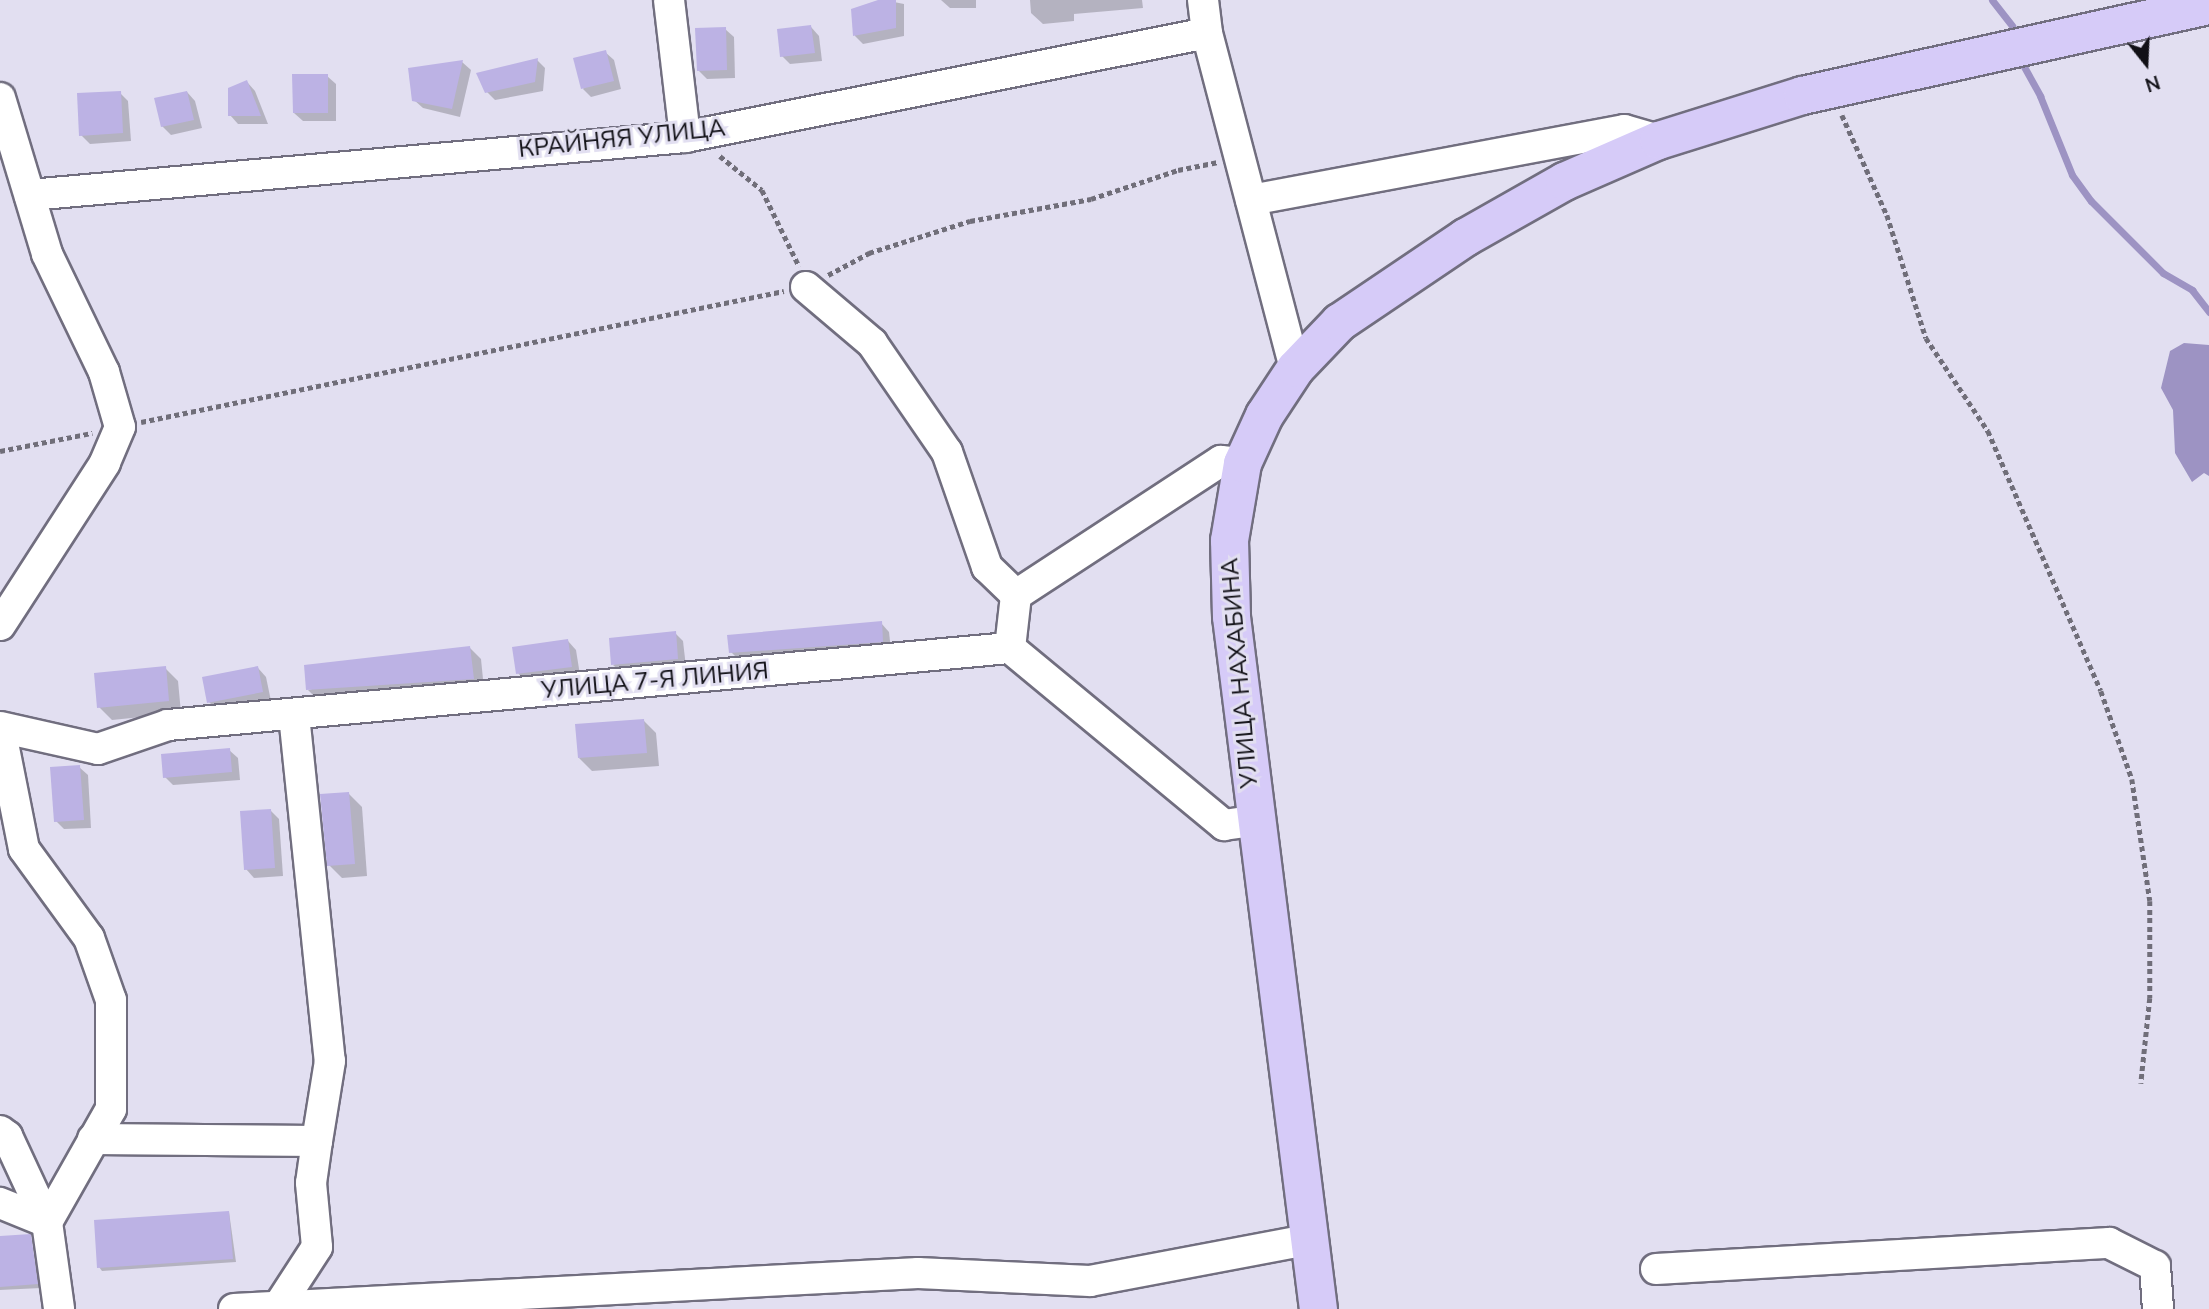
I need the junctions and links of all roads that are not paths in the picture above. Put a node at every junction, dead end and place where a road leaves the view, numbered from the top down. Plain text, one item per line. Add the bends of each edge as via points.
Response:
1 (669, 0) edge
2 (1203, 0) edge
3 (2209, 5) edge
4 (1208, 33) junction
5 (0, 98) edge
6 (685, 137) junction
7 (1658, 140) junction
8 (30, 195) junction
9 (1251, 200) junction
10 (806, 286) road end
11 (1295, 368) junction
12 (1242, 463) junction
13 (1016, 595) junction
14 (0, 625) edge
15 (1010, 648) junction
16 (294, 715) junction
17 (0, 727) edge
18 (1253, 821) junction
19 (0, 1131) edge
20 (93, 1139) junction
21 (317, 1141) junction
22 (0, 1203) edge
23 (47, 1222) junction
24 (0, 1225) edge
25 (1308, 1240) junction
26 (1656, 1269) dead end
27 (280, 1304) junction
28 (58, 1309) edge
29 (234, 1309) edge
30 (1318, 1309) edge
31 (2158, 1309) edge

1 - 6 street
2 - 4 street
3 - 7 main road, УЛИЦА НАХАБИНА via 1833,88
4 - 6 street, КРАЙНЯЯ УЛИЦА
4 - 9 street
5 - 8 street
6 - 8 street, КРАЙНЯЯ УЛИЦА
7 - 9 street via 1624,130
7 - 11 main road, УЛИЦА НАХАБИНА via 1564,181 1465,237 1339,322
8 - 14 street via 47,254 104,372 120,427 105,463
9 - 11 street
10 - 13 street via 872,343 939,442 987,567
11 - 12 main road, УЛИЦА НАХАБИНА via 1264,415
12 - 13 street via 1220,461
12 - 18 main road, УЛИЦА НАХАБИНА via 1229,540 1231,616
13 - 15 street
15 - 16 street, УЛИЦА 7-Я ЛИНИЯ
15 - 18 street via 1224,825
16 - 17 street, УЛИЦА 7-Я ЛИНИЯ via 168,725 98,749
16 - 21 street via 330,1060
17 - 20 street via 24,849 89,938 111,1000 111,1110
18 - 25 main road, УЛИЦА НАХАБИНА
19 - 23 street via 7,1136
20 - 21 street
20 - 23 street
21 - 27 street via 311,1183 317,1247
22 - 23 street
23 - 24 street
23 - 28 street
25 - 27 street via 1090,1281 918,1273
25 - 30 main road, УЛИЦА НАХАБИНА
26 - 31 street via 2109,1243 2155,1266
27 - 29 street

